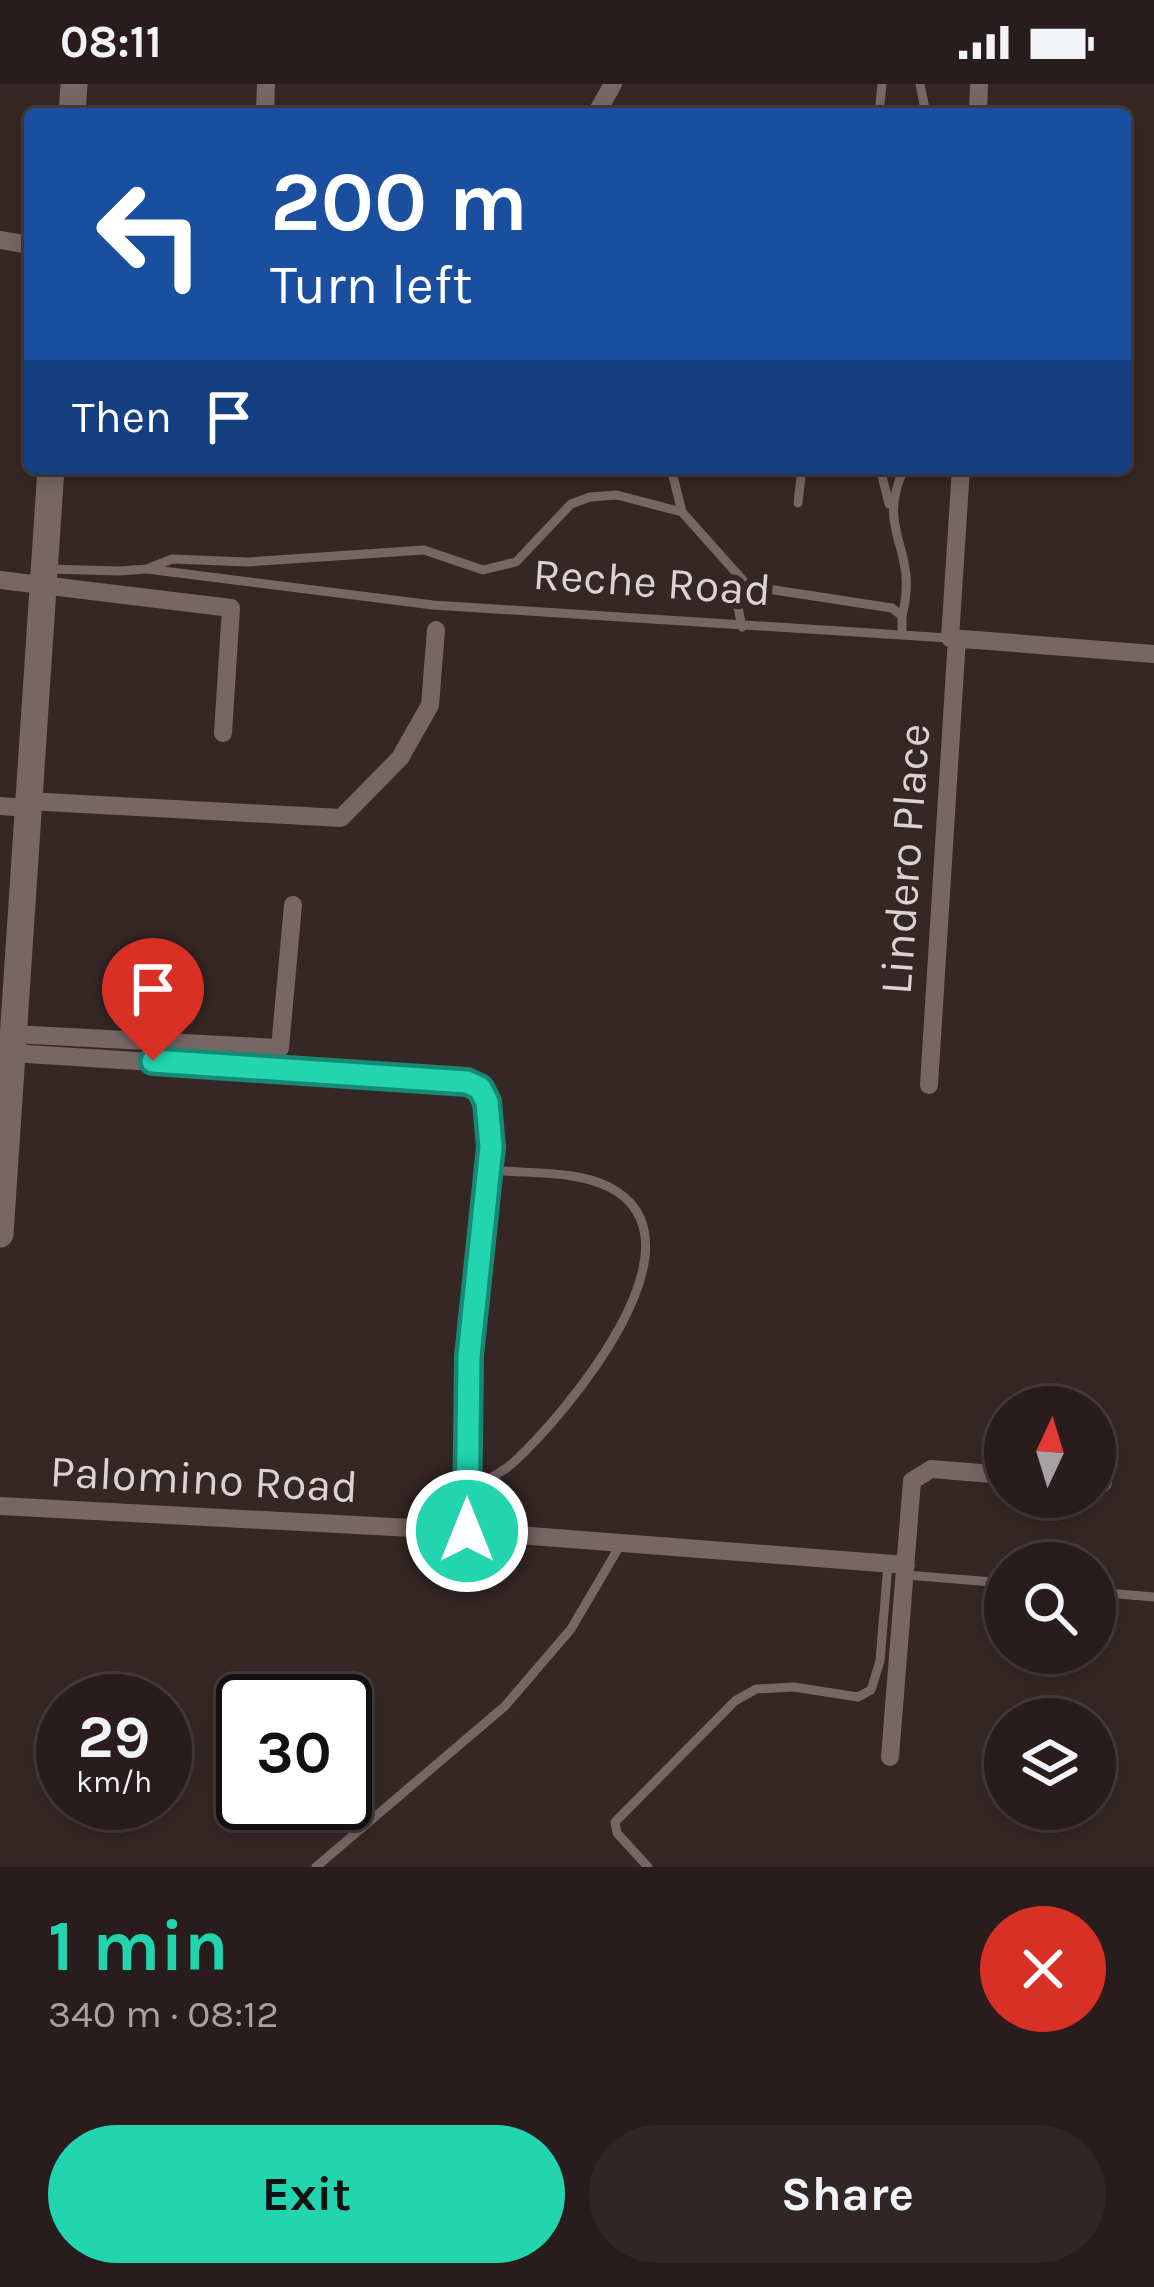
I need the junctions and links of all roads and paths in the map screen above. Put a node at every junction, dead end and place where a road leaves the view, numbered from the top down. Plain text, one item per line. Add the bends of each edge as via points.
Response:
1 (51, 474) edge
2 (672, 474) edge
3 (801, 474) edge
4 (882, 474) edge
5 (902, 474) edge
6 (961, 474) edge
7 (798, 503) dead end
8 (890, 505) junction
9 (682, 512) junction
10 (147, 569) junction
11 (738, 574) junction
12 (44, 577) junction
13 (0, 580) edge
14 (902, 616) junction
15 (742, 628) junction
16 (436, 630) dead end
17 (902, 634) junction
18 (953, 638) junction
19 (1154, 654) edge
20 (223, 733) dead end
21 (18, 805) edge
22 (293, 904) dead end
23 (8, 1039) edge
24 (929, 1084) dead end
25 (491, 1170) junction
26 (0, 1234) edge
27 (984, 1473) edge
28 (467, 1492) junction
29 (0, 1506) edge
30 (467, 1531) junction
31 (622, 1542) junction
32 (900, 1568) junction
33 (984, 1580) edge
34 (1116, 1594) edge
35 (1154, 1597) edge
36 (890, 1757) dead end
37 (316, 1867) edge
38 (648, 1867) edge

1 - 12 street
2 - 9 lane
3 - 7 lane
4 - 8 lane
5 - 8 lane
6 - 18 street, Lindero Place
8 - 14 lane via 910,576
9 - 10 lane via 617,495 590,497 571,504 500,569 466,567 424,550 172,559
9 - 11 lane
10 - 12 lane
10 - 15 lane, Reche Road via 433,605
11 - 14 lane via 766,593 879,604
11 - 15 lane
12 - 13 street
12 - 20 street via 231,608
12 - 21 street
14 - 17 lane
15 - 17 lane, Reche Road
16 - 21 street via 430,705 400,758 341,818
17 - 18 lane, Reche Road
18 - 19 street, Reche Road
18 - 24 street, Lindero Place
21 - 23 street
22 - 23 street via 280,1048
23 - 25 street via 467,1082 487,1102
23 - 26 street
25 - 28 street via 469,1356
25 - 28 lane via 613,1188 639,1212 648,1236 641,1282 592,1376 512,1464
27 - 32 street via 931,1469 912,1481
28 - 30 street
29 - 30 street, Palomino Road
30 - 31 street, Palomino Road
31 - 32 street, Palomino Road
31 - 37 lane via 571,1629 505,1706
32 - 33 lane, Palomino Road
32 - 36 street
32 - 38 lane via 871,1690 858,1697 771,1687 735,1701 615,1822
34 - 35 lane

